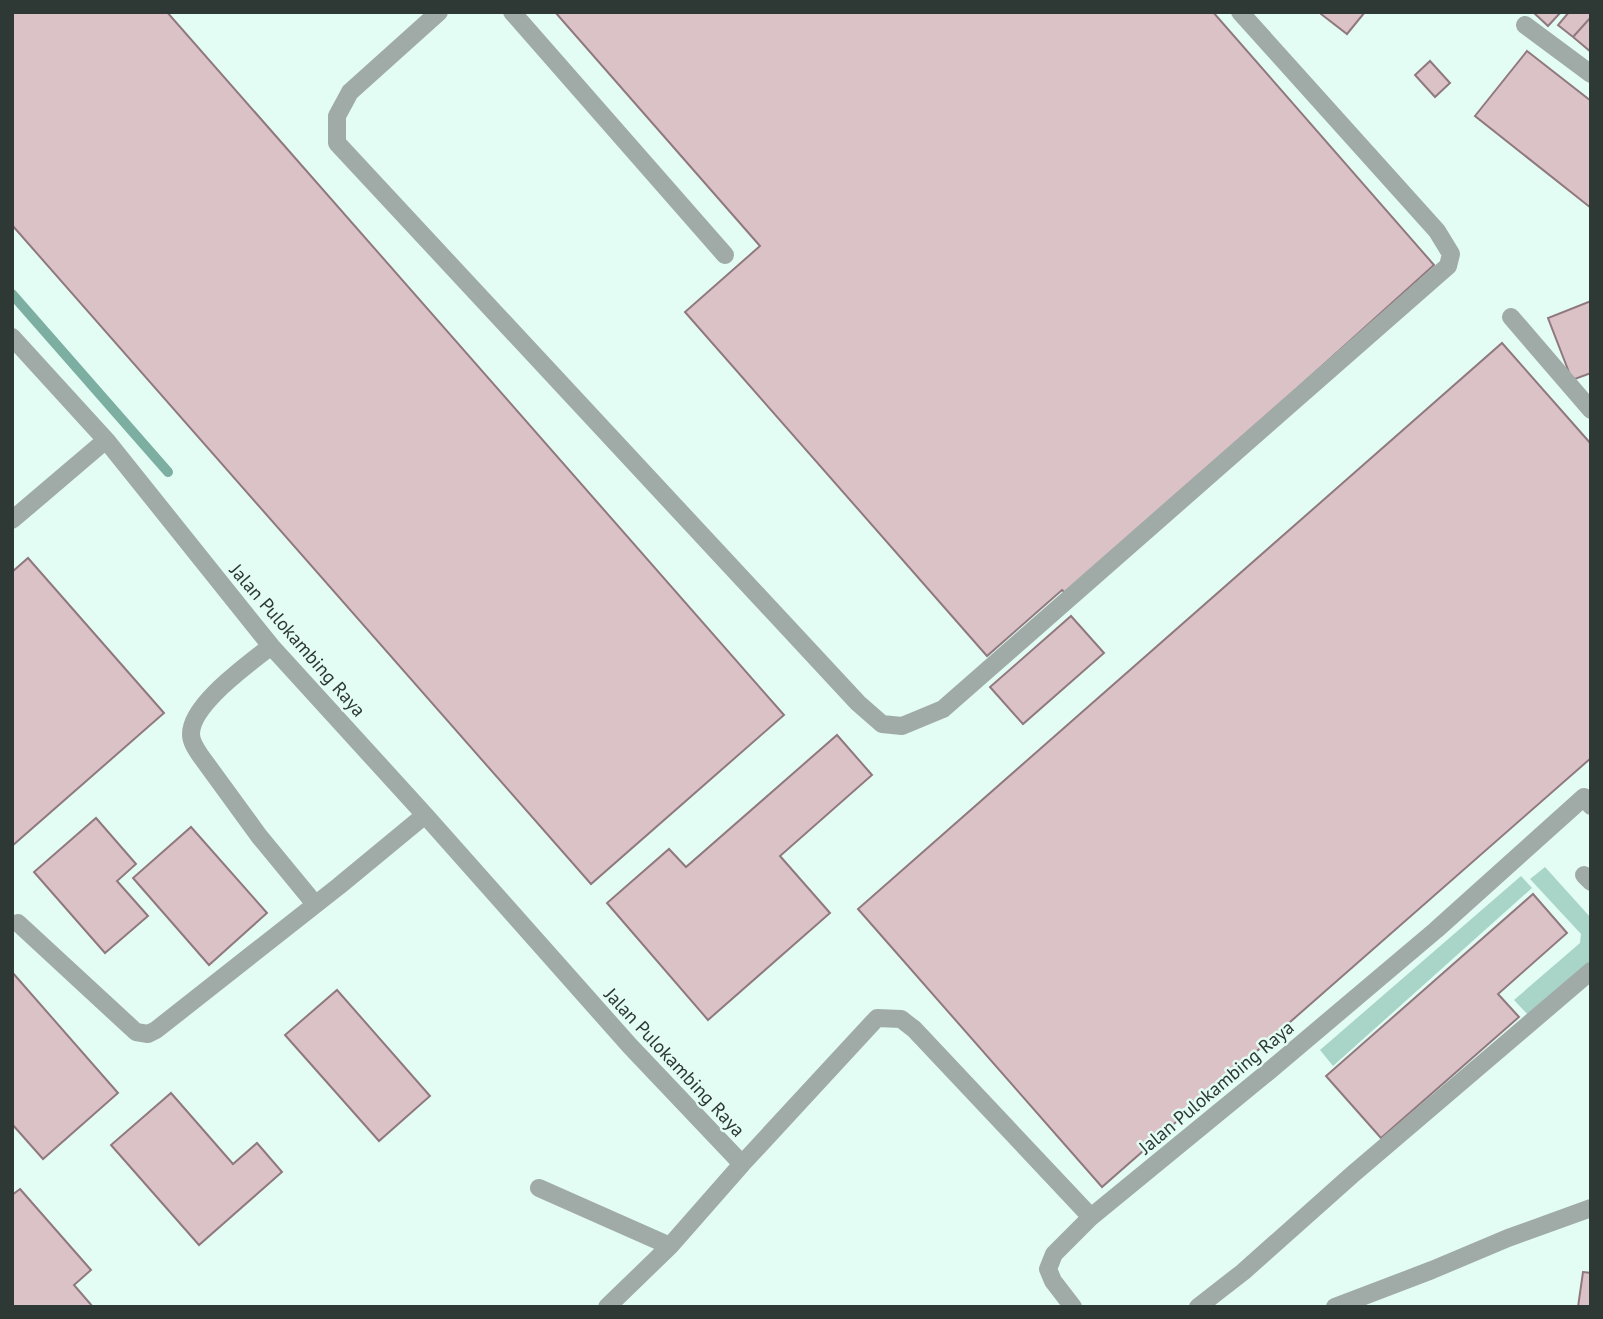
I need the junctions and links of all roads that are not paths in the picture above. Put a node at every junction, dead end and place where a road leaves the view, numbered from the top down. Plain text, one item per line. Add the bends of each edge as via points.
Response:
1 (439, 12) edge
2 (512, 12) edge
3 (1240, 12) edge
4 (1525, 26) dead end
5 (1591, 74) edge
6 (725, 255) dead end
7 (1511, 317) dead end
8 (12, 337) edge
9 (1591, 410) edge
10 (106, 440) junction
11 (12, 520) edge
12 (271, 646) junction
13 (1588, 798) edge
14 (425, 815) junction
15 (316, 904) junction
16 (18, 923) dead end
17 (1591, 971) edge
18 (742, 1164) junction
19 (539, 1188) dead end
20 (1591, 1208) edge
21 (1091, 1217) junction
22 (670, 1246) junction
23 (607, 1307) edge
24 (1073, 1307) edge
25 (1198, 1307) edge
26 (1335, 1307) edge

1 - 3 street via 350,92 337,116 337,143 858,703 882,724 902,726 943,709 1448,266 1451,254 1437,231
2 - 6 street
4 - 5 street
7 - 9 street
8 - 10 street, Jalan Pulokambing Raya
10 - 11 street
10 - 12 street, Jalan Pulokambing Raya
12 - 14 street, Jalan Pulokambing Raya
12 - 15 street via 215,693 198,713 191,734 215,775
13 - 21 street, Jalan Pulokambing Raya
14 - 15 street
14 - 18 street, Jalan Pulokambing Raya via 630,1046
15 - 16 street via 148,1034 136,1032
17 - 25 street
18 - 21 street, Jalan Pulokambing Raya via 877,1018 901,1018
18 - 22 street
19 - 22 street
20 - 26 street
21 - 24 street via 1054,1254 1048,1269
22 - 23 street

